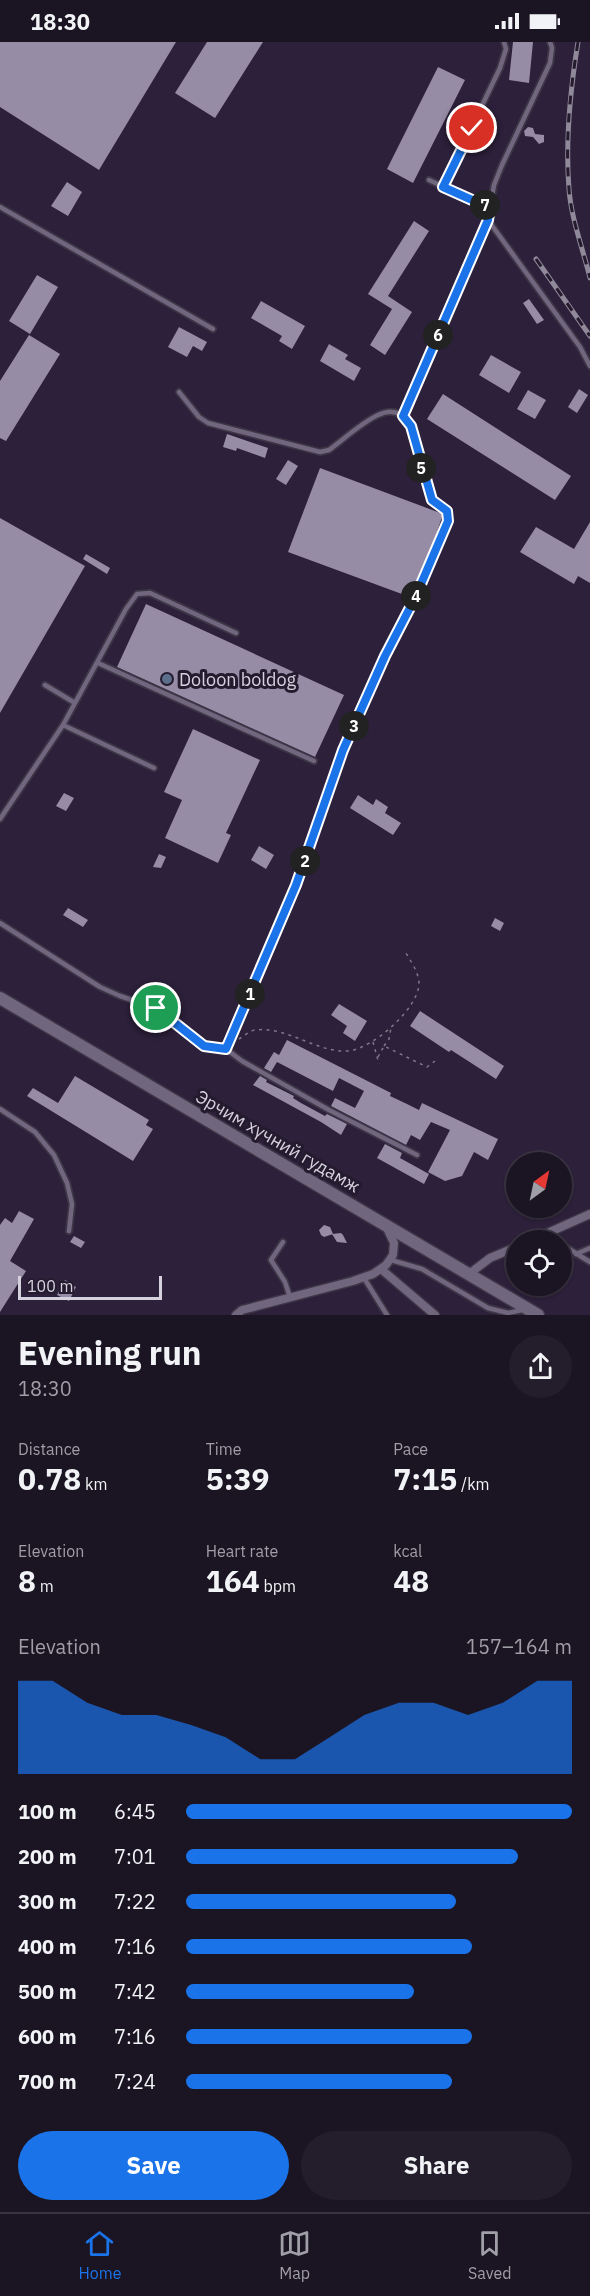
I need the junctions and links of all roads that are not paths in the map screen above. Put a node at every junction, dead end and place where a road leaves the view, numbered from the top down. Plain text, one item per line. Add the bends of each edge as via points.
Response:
1 (504, 42) edge
2 (550, 42) edge
3 (429, 180) dead end
4 (443, 187) junction
5 (0, 207) edge
6 (490, 208) junction
7 (488, 220) junction
8 (213, 329) dead end
9 (590, 366) edge
10 (179, 392) dead end
11 (403, 416) junction
12 (236, 633) dead end
13 (98, 663) junction
14 (45, 685) dead end
15 (75, 703) junction
16 (63, 725) junction
17 (314, 761) dead end
18 (154, 768) dead end
19 (0, 819) edge
20 (0, 923) edge
21 (0, 998) edge
22 (226, 1049) junction
23 (0, 1109) edge
24 (417, 1155) dead end
25 (590, 1214) edge
26 (385, 1225) junction
27 (556, 1230) edge
28 (69, 1231) dead end
29 (283, 1242) dead end
30 (590, 1248) edge
31 (506, 1251) edge
32 (572, 1251) edge
33 (576, 1254) junction
34 (391, 1260) junction
35 (590, 1262) edge
36 (381, 1269) junction
37 (469, 1274) junction
38 (364, 1278) junction
39 (290, 1297) junction
40 (532, 1312) edge
41 (236, 1315) edge
42 (388, 1315) edge
43 (435, 1315) edge

1 - 4 lane via 507,49 500,68
2 - 6 lane via 550,63 502,165
3 - 4 lane
4 - 6 lane
5 - 8 lane
6 - 7 lane
7 - 9 lane
7 - 11 lane
10 - 11 lane via 208,423 320,452 329,450 379,414 393,412
11 - 22 lane via 411,426 432,500 447,511 448,521 343,750 296,885
12 - 13 lane via 150,593 137,594
13 - 15 lane
13 - 17 lane
14 - 15 lane
15 - 16 lane
16 - 18 lane
16 - 19 lane
20 - 22 lane via 100,987 156,1008 204,1046
21 - 26 main road, Эрчим хүчний гудамж
22 - 24 lane via 329,1110
23 - 28 lane via 35,1132 54,1155 72,1204
25 - 27 street
26 - 34 street via 394,1243
26 - 37 main road, Эрчим хүчний гудамж
29 - 39 lane via 271,1260
30 - 33 lane
31 - 37 street
32 - 33 lane
33 - 35 lane
34 - 36 street
34 - 40 lane via 422,1269 488,1308 508,1313
36 - 38 street
36 - 43 street
37 - 40 main road, Эрчим хүчний гудамж
38 - 39 street
38 - 42 lane
39 - 41 street

